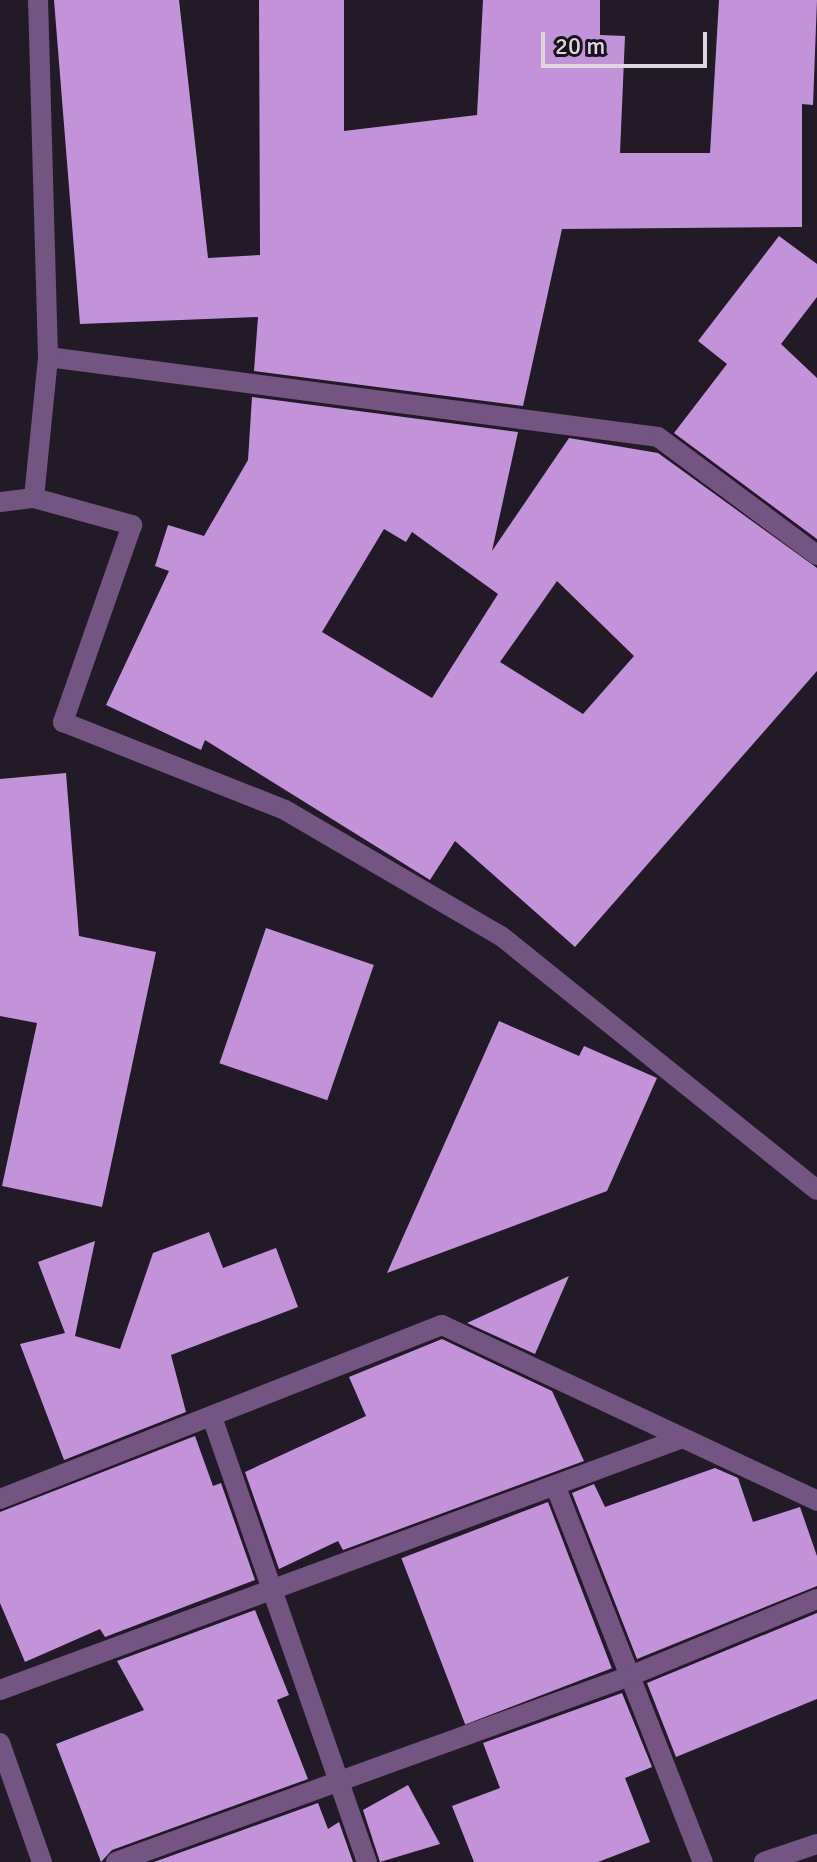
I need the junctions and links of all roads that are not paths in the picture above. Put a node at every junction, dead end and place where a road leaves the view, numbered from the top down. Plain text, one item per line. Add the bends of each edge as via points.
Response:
1 (38, 0) edge
2 (48, 357) junction
3 (34, 498) junction
4 (0, 502) edge
5 (817, 555) edge
6 (817, 1190) edge
7 (213, 1420) junction
8 (680, 1439) junction
9 (555, 1485) junction
10 (0, 1499) edge
11 (817, 1501) edge
12 (276, 1589) junction
13 (817, 1599) edge
14 (630, 1676) junction
15 (0, 1690) edge
16 (0, 1743) edge
17 (340, 1780) junction
18 (817, 1844) edge
19 (770, 1861) edge
20 (42, 1862) edge
21 (116, 1862) edge
22 (367, 1862) edge
23 (703, 1862) edge

1 - 2 street
2 - 3 street
2 - 5 street via 658,437
3 - 4 street
3 - 6 street via 132,525 63,722 285,810 501,936
7 - 8 street via 442,1325
7 - 10 street
7 - 12 street
8 - 9 street
8 - 11 street
9 - 12 street
9 - 14 street
12 - 15 street
12 - 17 street
13 - 14 street
14 - 17 street
14 - 23 street
16 - 20 street
17 - 21 street
17 - 22 street
18 - 19 street

